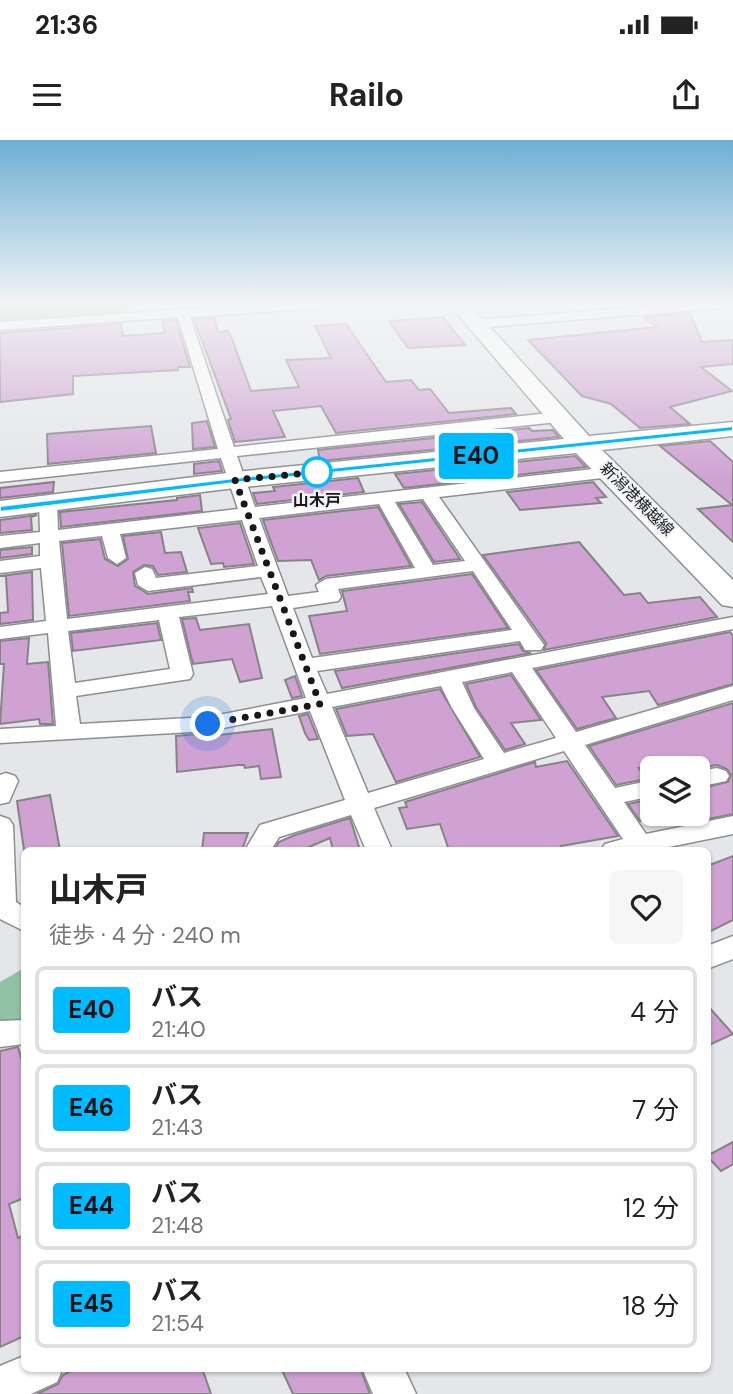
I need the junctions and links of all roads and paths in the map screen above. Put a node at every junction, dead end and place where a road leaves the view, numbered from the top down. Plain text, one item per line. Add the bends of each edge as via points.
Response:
1 (198, 363) edge
2 (514, 363) edge
3 (519, 363) edge
4 (558, 417) junction
5 (733, 429) edge
6 (592, 444) junction
7 (225, 452) junction
8 (611, 472) junction
9 (0, 477) edge
10 (235, 480) junction
11 (428, 493) junction
12 (384, 498) junction
13 (48, 503) junction
14 (0, 509) edge
15 (248, 514) junction
16 (110, 530) junction
17 (48, 537) junction
18 (0, 542) edge
19 (117, 558) dead end
20 (50, 561) junction
21 (478, 565) junction
22 (0, 567) edge
23 (269, 570) junction
24 (427, 572) junction
25 (733, 572) edge
26 (145, 573) dead end
27 (733, 598) edge
28 (280, 601) junction
29 (168, 612) junction
30 (733, 623) edge
31 (57, 626) junction
32 (0, 633) edge
33 (526, 634) junction
34 (543, 659) junction
35 (518, 664) junction
36 (305, 666) junction
37 (449, 678) junction
38 (64, 691) junction
39 (733, 693) edge
40 (320, 704) junction
41 (69, 733) junction
42 (0, 736) edge
43 (571, 740) junction
44 (497, 761) junction
45 (640, 791) edge
46 (608, 798) junction
47 (358, 802) junction
48 (0, 825) edge
49 (733, 825) edge
50 (260, 847) edge
51 (378, 847) edge
52 (627, 847) edge
53 (632, 847) edge
54 (21, 919) edge
55 (733, 947) edge
56 (711, 956) edge
57 (34, 1372) edge
58 (384, 1372) edge
59 (0, 1387) edge
60 (395, 1394) edge

1 - 7 street
2 - 4 main road, 新潟港横越線
3 - 6 main road, 新潟港横越線
4 - 6 main road, 新潟港横越線
4 - 7 street
5 - 6 main road
6 - 8 main road, 新潟港横越線
6 - 10 main road
6 - 25 main road, 新潟港横越線
7 - 9 street
7 - 10 street
8 - 11 street
8 - 27 main road, 新潟港横越線
10 - 13 main road
10 - 15 street
11 - 12 street
11 - 21 street
12 - 15 street
12 - 24 street
13 - 14 main road
13 - 17 street
15 - 16 street
15 - 23 street
16 - 17 street
16 - 19 street
17 - 18 street
17 - 20 street
20 - 22 street
20 - 31 street
21 - 24 street
21 - 33 street
23 - 26 street via 148,585
23 - 28 street
24 - 28 street via 326,585 331,597
28 - 29 street
28 - 36 street
29 - 31 street
29 - 38 street via 182,674
30 - 34 street
31 - 32 street
31 - 38 street
33 - 34 street
33 - 36 street
34 - 35 street
35 - 37 street
35 - 43 street
36 - 40 street
37 - 40 street
37 - 44 street
38 - 41 street
39 - 43 street
40 - 41 street via 208,724
40 - 47 street
41 - 42 street
43 - 44 street
43 - 46 street
44 - 47 street
45 - 46 street
46 - 52 street
47 - 50 street via 269,831
47 - 51 street
48 - 54 street via 2,906
49 - 53 street
55 - 56 street
57 - 59 street
58 - 60 street

